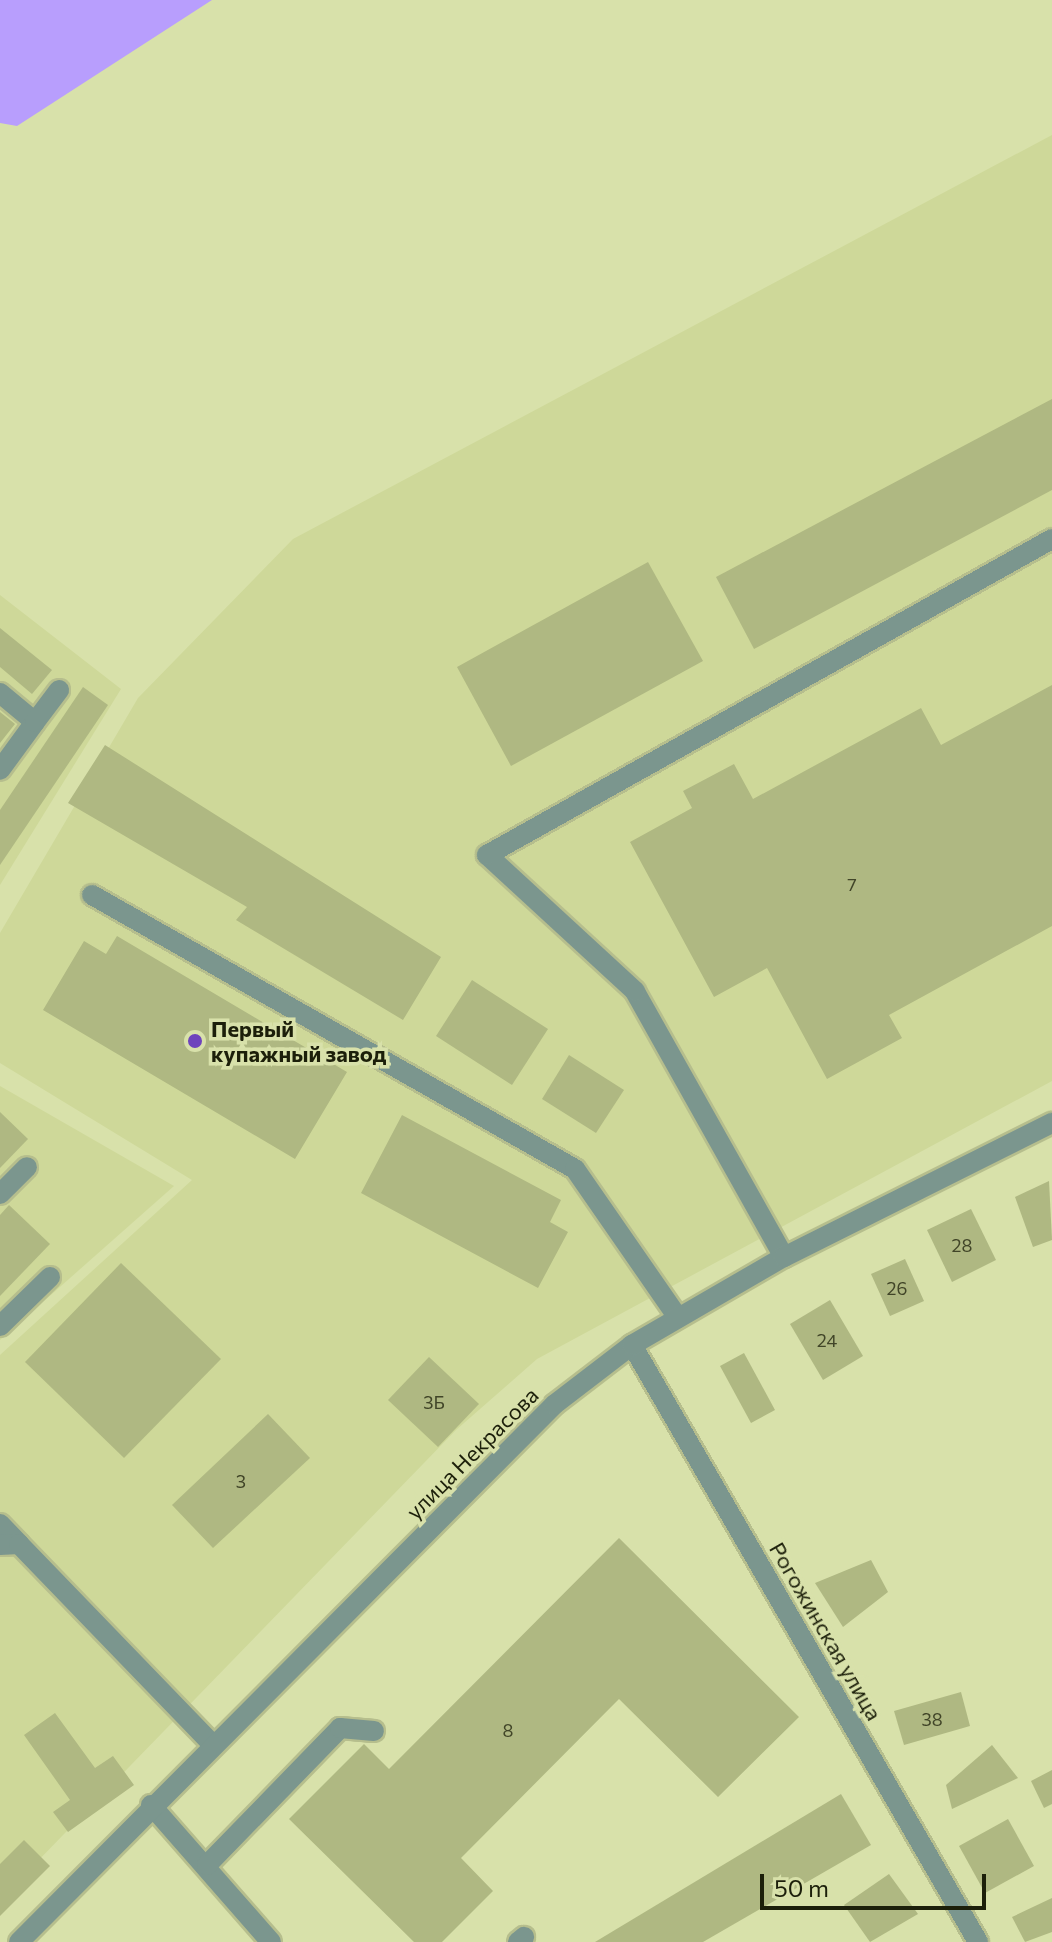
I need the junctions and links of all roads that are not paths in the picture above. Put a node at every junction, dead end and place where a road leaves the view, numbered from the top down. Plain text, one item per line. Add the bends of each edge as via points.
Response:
1 (1052, 539) edge
2 (59, 690) dead end
3 (0, 693) edge
4 (35, 722) junction
5 (0, 770) edge
6 (92, 895) dead end
7 (1052, 1123) edge
8 (27, 1167) dead end
9 (0, 1194) edge
10 (784, 1257) junction
11 (50, 1277) dead end
12 (678, 1318) junction
13 (0, 1326) edge
14 (632, 1345) junction
15 (0, 1524) edge
16 (10, 1544) edge
17 (374, 1731) dead end
18 (212, 1744) junction
19 (151, 1805) junction
20 (207, 1865) junction
21 (19, 1942) edge
22 (271, 1942) edge
23 (978, 1942) edge

1 - 10 street via 487,855 635,991
2 - 4 street
3 - 4 street
4 - 5 street
6 - 12 street via 575,1169
7 - 10 street, улица Некрасова
8 - 9 street
10 - 12 street, улица Некрасова
11 - 13 street
12 - 14 street, улица Некрасова
14 - 18 street, улица Некрасова via 555,1404
14 - 23 street, Рогожинская улица
15 - 16 street
16 - 18 street
17 - 20 street via 340,1728
18 - 19 street, улица Некрасова
19 - 20 street
19 - 21 street, улица Некрасова
20 - 22 street

